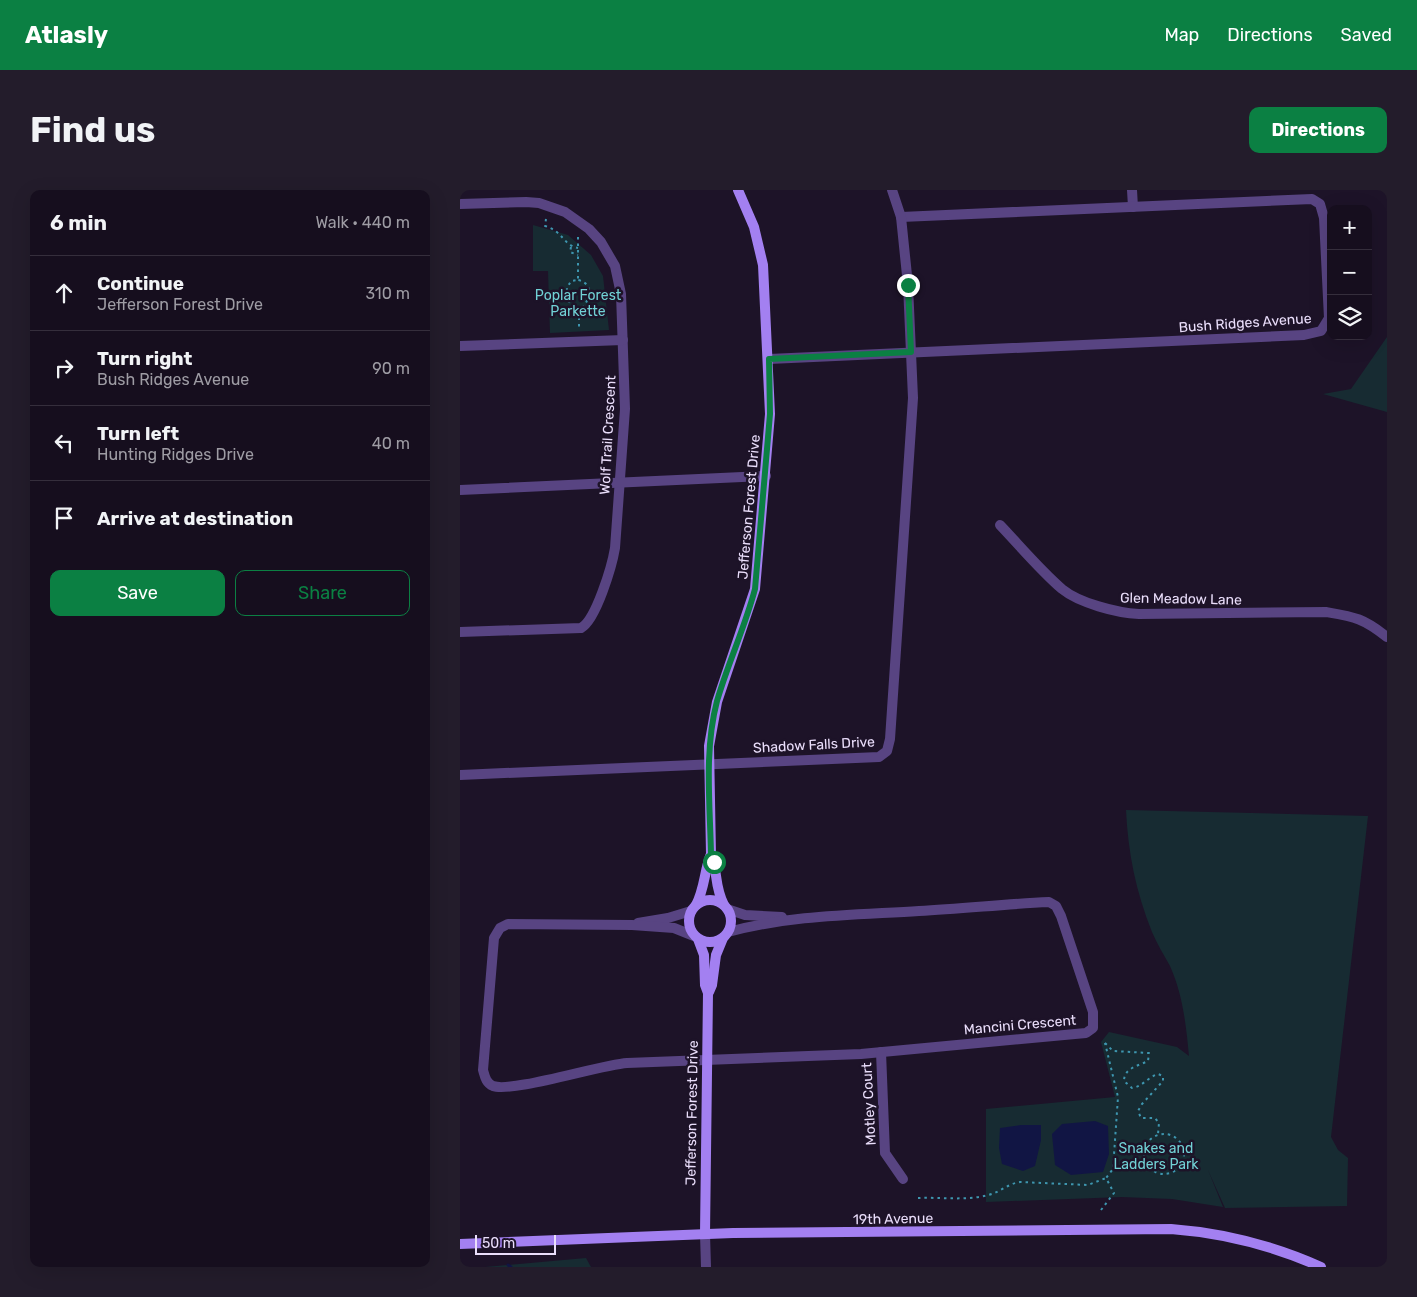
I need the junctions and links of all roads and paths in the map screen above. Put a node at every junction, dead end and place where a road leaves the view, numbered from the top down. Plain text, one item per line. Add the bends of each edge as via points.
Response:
1 (738, 190) edge
2 (892, 190) edge
3 (1132, 190) edge
4 (460, 204) edge
5 (1133, 207) junction
6 (900, 217) junction
7 (546, 219) dead end
8 (578, 238) dead end
9 (571, 247) junction
10 (578, 248) junction
11 (578, 255) junction
12 (578, 280) junction
13 (579, 311) junction
14 (579, 328) dead end
15 (622, 340) junction
16 (460, 346) edge
17 (911, 352) junction
18 (769, 359) junction
19 (766, 476) junction
20 (620, 483) junction
21 (460, 490) edge
22 (1000, 524) dead end
23 (460, 632) edge
24 (1387, 637) edge
25 (709, 763) junction
26 (460, 775) edge
27 (711, 854) junction
28 (725, 907) junction
29 (694, 908) junction
30 (795, 918) junction
31 (632, 925) junction
32 (726, 935) junction
33 (696, 937) junction
34 (708, 993) junction
35 (881, 1052) junction
36 (707, 1060) junction
37 (1158, 1134) junction
38 (1106, 1178) junction
39 (903, 1180) dead end
40 (918, 1198) dead end
41 (1102, 1210) dead end
42 (705, 1234) junction
43 (460, 1244) edge
44 (706, 1267) edge
45 (1321, 1267) edge

1 - 18 street, Jefferson Forest Drive via 754,227 763,266
2 - 6 street, Shadow Falls Drive
3 - 5 street
4 - 15 street, Wolf Trail Crescent via 538,203 565,212 589,229 615,266 621,294
5 - 6 street, Bush Ridges Avenue
5 - 17 street, Bush Ridges Avenue via 1300,199 1320,204 1324,218 1329,318 1326,325 1321,331 1304,335
6 - 17 street, Shadow Falls Drive
7 - 9 path via 545,226 556,229
8 - 10 path
9 - 10 path
9 - 11 path via 570,252
10 - 11 path
11 - 12 path
12 - 13 path via 584,281 590,296
12 - 13 path via 571,281 566,300
13 - 14 path
15 - 16 street
15 - 20 street, Wolf Trail Crescent via 625,409
17 - 18 street, Bush Ridges Avenue
17 - 25 street, Shadow Falls Drive via 910,462 887,751 879,757
18 - 19 street, Jefferson Forest Drive
19 - 20 street
19 - 25 street, Jefferson Forest Drive via 755,589 717,702
20 - 21 street
20 - 23 street, Wolf Trail Crescent via 616,548 611,569 587,624 580,628
22 - 24 street, Glen Meadow Lane via 1064,591 1121,614 1326,612 1355,616
25 - 26 street, Shadow Falls Drive
25 - 27 street, Jefferson Forest Drive
27 - 28 street, Jefferson Forest Drive via 715,884
27 - 29 street, Jefferson Forest Drive via 705,884
28 - 29 street via 708,900
28 - 30 street, Mancini Crescent via 745,915
28 - 32 street via 731,918
29 - 31 street via 668,918
29 - 33 street via 689,925
30 - 32 street, Mancini Crescent via 749,925
30 - 35 street, Mancini Crescent via 987,908 1039,902 1056,906 1093,1012 1093,1028 1086,1033
31 - 33 street via 674,928
31 - 36 street, Mancini Crescent via 508,924 500,928 494,938 483,1070 487,1082 494,1087 522,1085 609,1065
32 - 33 street via 712,942
32 - 34 street, Jefferson Forest Drive via 716,955
33 - 34 street, Jefferson Forest Drive via 704,955
34 - 36 street, Jefferson Forest Drive
35 - 36 street, Mancini Crescent
35 - 39 street, Motley Court via 885,1153
36 - 42 street, Jefferson Forest Drive
37 - 37 path via 1179,1140 1184,1154 1179,1167 1166,1174 1152,1170 1144,1157 1147,1143
37 - 38 path via 1159,1123 1155,1118 1141,1118 1138,1112 1163,1081 1163,1076 1152,1076 1132,1088 1124,1081 1124,1076 1128,1070 1148,1061 1150,1054 1113,1051 1105,1043 1118,1097 1113,1169
38 - 40 path via 1088,1185 1009,1183 990,1195 979,1197
38 - 41 path via 1114,1193
42 - 43 street, 19th Avenue
42 - 44 street
42 - 45 street, 19th Avenue via 1170,1229 1250,1241

